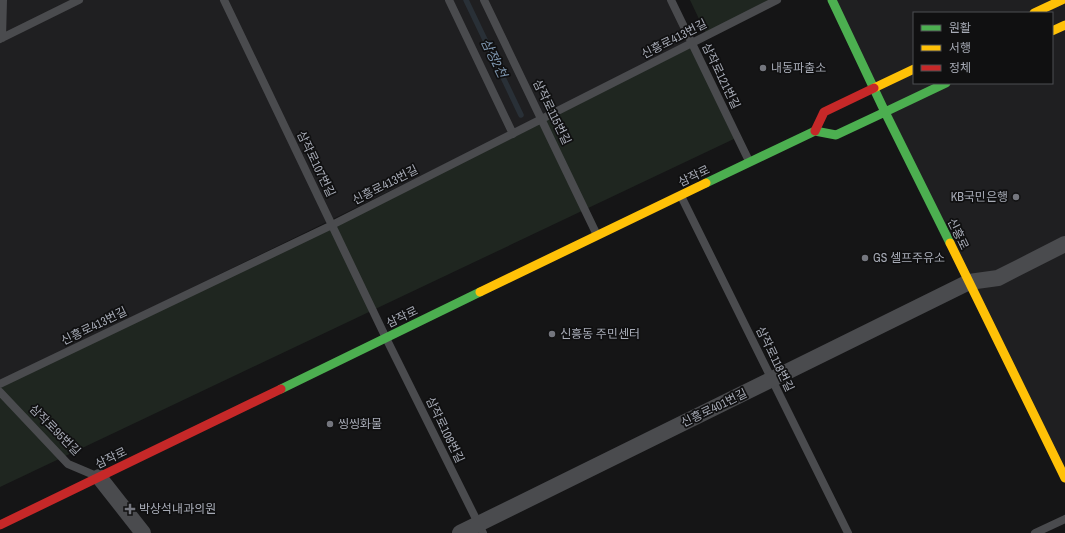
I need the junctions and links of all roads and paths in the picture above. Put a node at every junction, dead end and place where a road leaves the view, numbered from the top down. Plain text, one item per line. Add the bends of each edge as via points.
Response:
1 (3, 0) edge
2 (79, 0) edge
3 (224, 0) edge
4 (449, 0) edge
5 (484, 0) edge
6 (671, 0) edge
7 (777, 0) edge
8 (832, 0) edge
9 (1062, 0) edge
10 (1036, 12) edge
11 (1065, 25) edge
12 (1053, 31) edge
13 (1, 39) edge
14 (692, 43) junction
15 (913, 69) edge
16 (944, 84) edge
17 (874, 88) junction
18 (885, 112) junction
19 (542, 119) junction
20 (815, 131) junction
21 (514, 134) junction
22 (750, 162) junction
23 (681, 196) junction
24 (332, 225) junction
25 (597, 235) junction
26 (1065, 244) edge
27 (969, 282) junction
28 (386, 338) junction
29 (772, 380) junction
30 (0, 384) edge
31 (0, 392) edge
32 (99, 478) junction
33 (1065, 478) edge
34 (1065, 519) edge
35 (0, 525) edge
36 (481, 528) edge
37 (144, 533) edge
38 (460, 533) edge
39 (848, 533) edge
40 (1035, 533) edge

1 - 13 lane
2 - 13 lane
3 - 24 lane, 삼작로107번길
4 - 21 lane
5 - 19 lane, 삼작로115번길
6 - 14 lane, 삼작로121번길
7 - 14 lane, 신흥로413번길
8 - 17 street, 신흥로
9 - 10 street
11 - 12 street
14 - 19 lane, 신흥로413번길
14 - 22 lane, 삼작로121번길
15 - 17 street
16 - 18 street
17 - 18 street, 신흥로
17 - 20 street via 824,112
18 - 20 street via 836,135
18 - 27 street, 신흥로
19 - 21 lane, 신흥로413번길
19 - 25 lane, 삼작로115번길
20 - 22 street, 삼작로
21 - 24 lane, 신흥로413번길
22 - 23 street, 삼작로
23 - 25 street, 삼작로
23 - 29 lane, 삼작로118번길
24 - 28 lane, 삼작로107번길
24 - 30 lane, 신흥로413번길
25 - 28 street, 삼작로
26 - 27 street, 신흥로401번길 via 998,278
27 - 29 street, 신흥로401번길
27 - 33 street, 신흥로
28 - 32 street, 삼작로
28 - 36 lane, 삼작로108번길
29 - 36 street, 신흥로401번길
29 - 39 lane, 삼작로118번길
31 - 32 lane, 삼작로95번길 via 68,464
32 - 35 street, 삼작로
32 - 37 street
34 - 40 lane
36 - 38 street, 신흥로401번길

